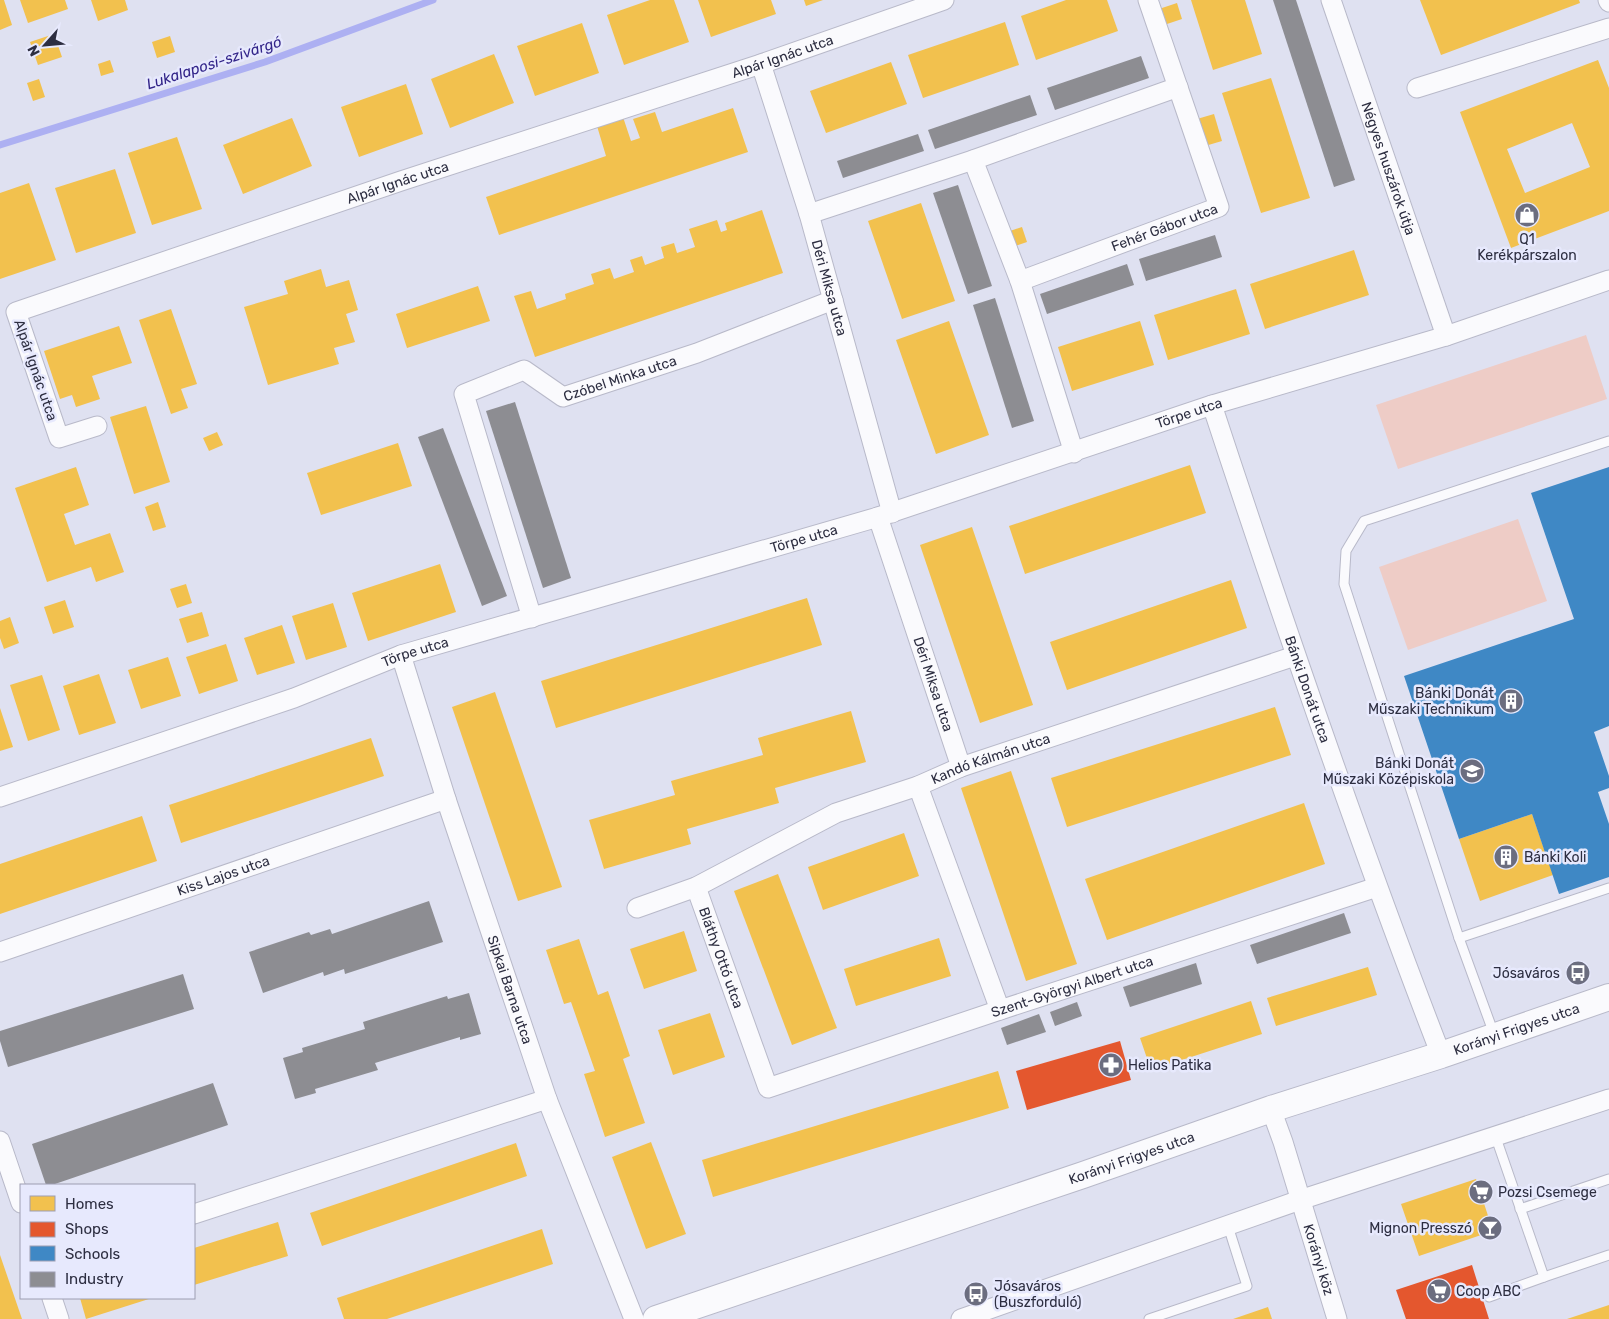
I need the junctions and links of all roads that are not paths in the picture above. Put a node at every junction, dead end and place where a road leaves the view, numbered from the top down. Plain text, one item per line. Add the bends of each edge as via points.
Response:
1 (944, 0) edge
2 (1148, 0) edge
3 (1331, 0) edge
4 (1609, 28) edge
5 (760, 64) junction
6 (1178, 87) junction
7 (1417, 88) dead end
8 (973, 160) junction
9 (809, 214) junction
10 (1609, 280) edge
11 (1020, 281) junction
12 (833, 300) junction
13 (1446, 336) junction
14 (1212, 405) junction
15 (97, 426) dead end
16 (1609, 441) edge
17 (1074, 453) junction
18 (885, 515) junction
19 (532, 618) junction
20 (402, 655) junction
21 (1295, 656) junction
22 (961, 767) junction
23 (918, 786) junction
24 (0, 797) edge
25 (446, 799) junction
26 (696, 887) junction
27 (1377, 887) junction
28 (1609, 888) edge
29 (637, 908) dead end
30 (1459, 938) junction
31 (0, 952) edge
32 (1609, 997) edge
33 (1000, 1010) junction
34 (1494, 1037) junction
35 (1441, 1055) junction
36 (768, 1088) joint
37 (547, 1099) junction
38 (1609, 1099) edge
39 (1271, 1109) junction
40 (1494, 1135) junction
41 (0, 1141) edge
42 (1609, 1178) edge
43 (20, 1200) edge
44 (1300, 1200) junction
45 (1520, 1209) junction
46 (195, 1214) edge
47 (1228, 1226) junction
48 (1609, 1255) edge
49 (1544, 1277) junction
50 (1489, 1297) dead end
51 (52, 1299) edge
52 (59, 1319) edge
53 (634, 1319) edge
54 (656, 1319) edge
55 (961, 1319) edge
56 (1149, 1319) edge
57 (1337, 1319) edge

1 - 5 street, Alpár Ignác utca
2 - 6 street, Fehér Gábor utca
3 - 13 street, Négyes huszárok útja
4 - 7 street
5 - 9 street, Déri Miksa utca
5 - 15 street, Alpár Ignác utca via 401,181 16,312 59,438
6 - 8 street
6 - 11 street, Fehér Gábor utca via 1219,207
8 - 9 street
8 - 11 street
9 - 12 street, Déri Miksa utca
10 - 13 street, Törpe utca
11 - 17 street
12 - 18 street, Déri Miksa utca
12 - 19 street, Czóbel Minka utca via 697,353 563,397 524,370 464,394
13 - 14 street, Törpe utca
14 - 17 street, Törpe utca
14 - 21 street, Bánki Donát utca
16 - 30 lane via 1364,521 1346,551 1344,584
17 - 18 street, Törpe utca
18 - 19 street, Törpe utca
18 - 22 street, Déri Miksa utca
19 - 20 street, Törpe utca
20 - 24 street, Törpe utca via 294,698
20 - 25 street, Sipkai Barna utca
21 - 22 street, Kandó Kálmán utca
21 - 27 street, Bánki Donát utca
22 - 23 street, Kandó Kálmán utca
23 - 26 street, Kandó Kálmán utca via 836,813
23 - 33 street
25 - 31 street, Kiss Lajos utca
25 - 37 street, Sipkai Barna utca
26 - 29 street
26 - 36 street, Bláthy Ottó utca
27 - 33 street, Szent-Györgyi Albert utca
27 - 35 street, Bánki Donát utca
28 - 30 lane
30 - 34 lane
32 - 34 street, Korányi Frigyes utca
33 - 36 street, Szent-Györgyi Albert utca
34 - 35 street, Korányi Frigyes utca
35 - 39 street, Korányi Frigyes utca
37 - 46 street
37 - 53 street, Sipkai Barna utca
38 - 40 street
39 - 44 street, Korányi köz
39 - 54 street, Korányi Frigyes utca
40 - 44 street
40 - 45 lane
41 - 43 street
42 - 45 lane
44 - 47 street
44 - 57 street, Korányi köz
45 - 49 lane
47 - 55 street
47 - 56 lane via 1247,1286
48 - 49 lane
49 - 50 lane
51 - 52 street

